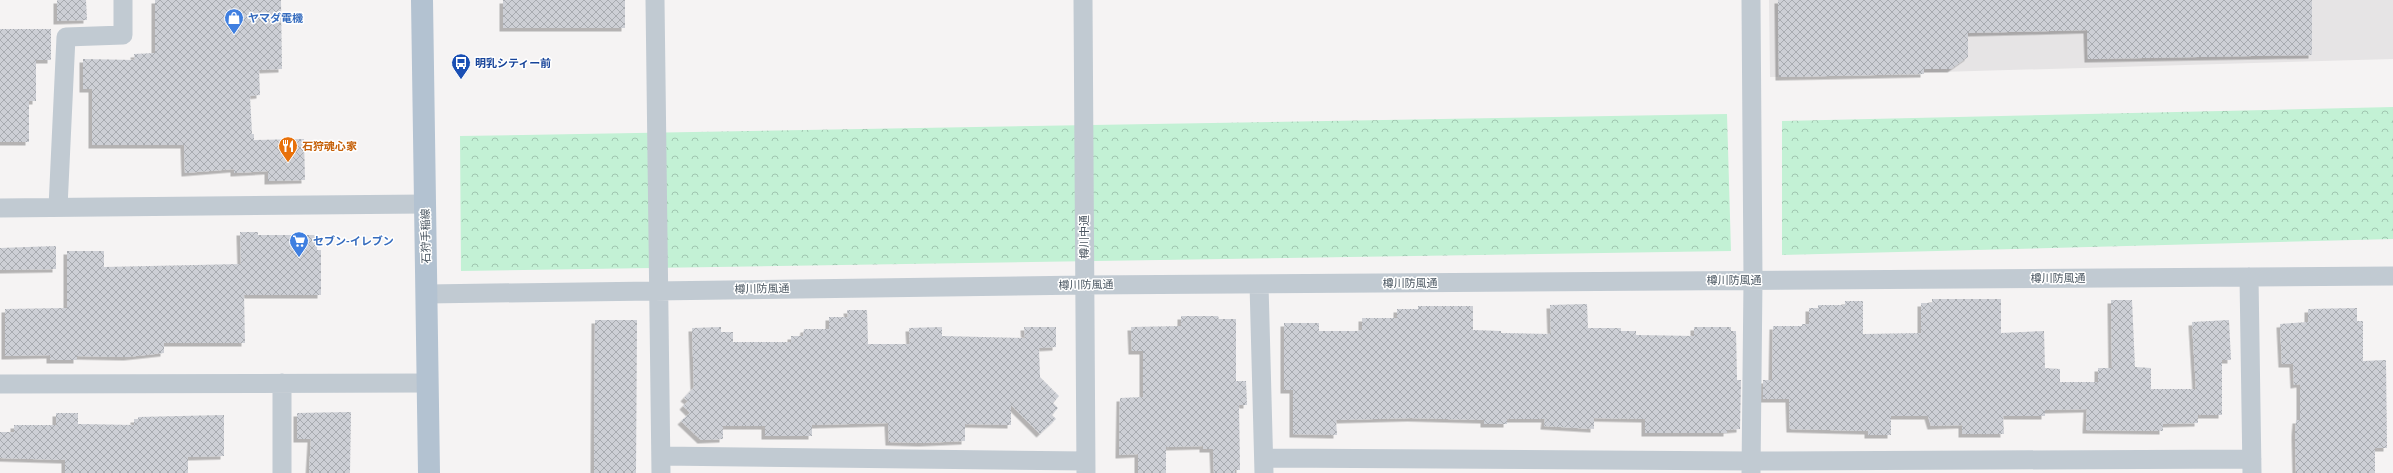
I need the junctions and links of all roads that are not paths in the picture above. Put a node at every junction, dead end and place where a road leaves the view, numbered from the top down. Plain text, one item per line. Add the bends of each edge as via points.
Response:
1 (123, 0) edge
2 (422, 0) edge
3 (655, 0) edge
4 (1083, 0) edge
5 (1751, 0) edge
6 (425, 204) junction
7 (0, 208) edge
8 (58, 208) junction
9 (2393, 276) edge
10 (2249, 277) junction
11 (1753, 280) junction
12 (1259, 284) junction
13 (1085, 285) junction
14 (660, 291) junction
15 (427, 294) junction
16 (282, 383) junction
17 (427, 383) junction
18 (0, 384) edge
19 (661, 465) edge
20 (800, 465) edge
21 (1264, 465) edge
22 (939, 466) edge
23 (2252, 466) edge
24 (1086, 467) edge
25 (1751, 467) edge
26 (282, 473) edge
27 (429, 473) edge

1 - 8 street via 123,35 66,37
2 - 6 main road, 石狩手稲線
3 - 14 street
4 - 13 street, 樽川中通
5 - 11 street
6 - 8 street
6 - 15 main road, 石狩手稲線
7 - 8 street
9 - 10 street, 樽川防風通
10 - 11 street, 樽川防風通
10 - 23 street
11 - 12 street, 樽川防風通
11 - 25 street
12 - 13 street, 樽川防風通
12 - 21 street
13 - 14 street, 樽川防風通
13 - 24 street, 樽川中通
14 - 15 street, 樽川防風通
14 - 19 street
15 - 17 main road, 石狩手稲線
16 - 17 street
16 - 18 street
16 - 26 street
17 - 27 main road, 石狩手稲線
19 - 20 street
20 - 22 street
21 - 25 street
22 - 24 street
23 - 25 street

